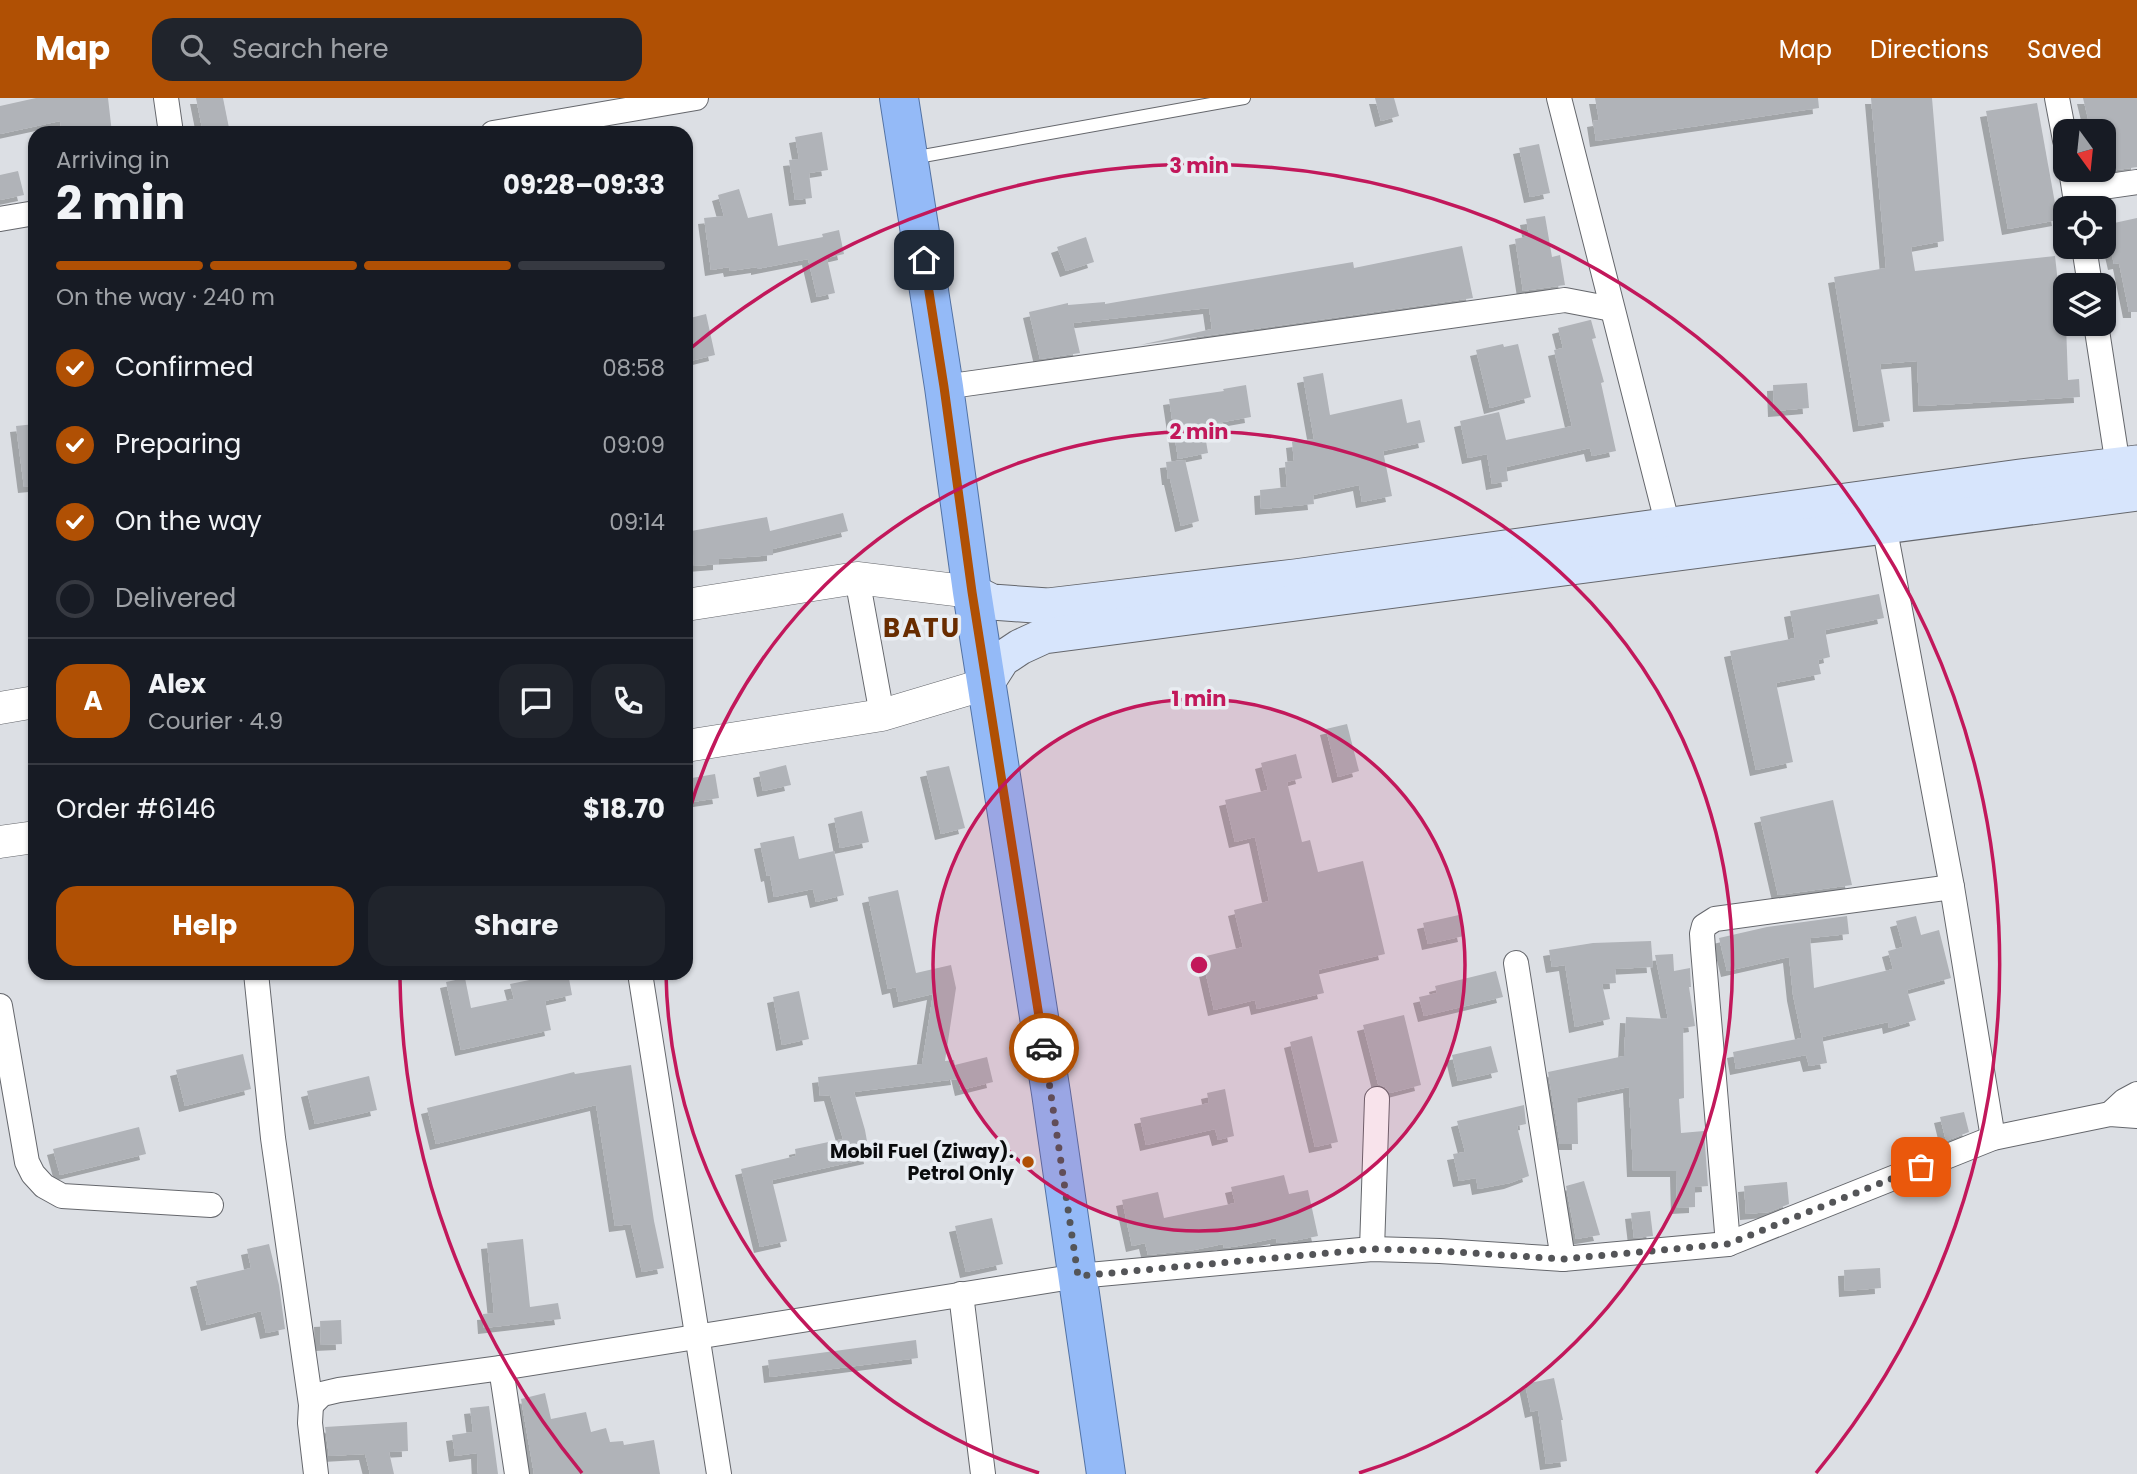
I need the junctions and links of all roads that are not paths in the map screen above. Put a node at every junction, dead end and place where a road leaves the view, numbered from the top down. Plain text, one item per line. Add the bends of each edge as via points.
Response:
1 (166, 98) edge
2 (696, 98) edge
3 (900, 98) edge
4 (1244, 98) edge
5 (1559, 98) edge
6 (2057, 98) edge
7 (613, 105) edge
8 (2061, 119) edge
9 (170, 126) edge
10 (575, 126) edge
11 (909, 159) junction
12 (2137, 182) edge
13 (2074, 190) edge
14 (28, 214) edge
15 (0, 219) edge
16 (1602, 270) junction
17 (1565, 300) junction
18 (1612, 309) junction
19 (2099, 336) edge
20 (944, 387) junction
21 (2132, 478) edge
22 (1884, 525) junction
23 (1668, 526) junction
24 (1644, 556) junction
25 (857, 578) junction
26 (972, 592) junction
27 (693, 604) edge
28 (986, 684) junction
29 (28, 703) edge
30 (0, 708) edge
31 (882, 715) junction
32 (693, 745) edge
33 (28, 838) edge
34 (0, 842) edge
35 (1952, 887) junction
36 (1516, 963) dead end
37 (257, 980) edge
38 (641, 980) edge
39 (0, 1006) edge
40 (2137, 1094) edge
41 (1377, 1099) dead end
42 (2110, 1114) junction
43 (2137, 1115) edge
44 (1993, 1138) junction
45 (211, 1205) dead end
46 (1728, 1244) junction
47 (1372, 1249) junction
48 (1563, 1259) junction
49 (1078, 1276) junction
50 (961, 1294) junction
51 (698, 1336) junction
52 (501, 1368) junction
53 (311, 1405) junction
54 (316, 1474) edge
55 (517, 1474) edge
56 (719, 1474) edge
57 (983, 1474) edge
58 (1106, 1474) edge

1 - 9 street
2 - 7 street
3 - 11 highway
4 - 11 lane
5 - 16 street
6 - 8 street
7 - 10 street
11 - 20 highway
12 - 13 street
14 - 15 street
16 - 17 street
16 - 18 street
17 - 18 street
17 - 20 street
18 - 23 street
19 - 21 street
20 - 26 highway
21 - 22 main road
21 - 23 main road
22 - 24 main road
22 - 35 street
23 - 24 street
23 - 26 main road via 1048,606 992,602
24 - 28 main road via 1044,636 1002,659
25 - 26 street
25 - 27 street
25 - 31 street
26 - 28 highway
28 - 31 street
28 - 49 highway
29 - 30 street
31 - 32 street
33 - 34 street
35 - 44 street
35 - 46 street via 1715,919 1704,926
36 - 48 street
37 - 53 street via 273,1138
38 - 51 street
39 - 45 street via 24,1150 33,1174 44,1186 62,1196
40 - 42 street
41 - 47 street
42 - 43 street
42 - 44 street
44 - 46 street
46 - 48 street
47 - 48 street
47 - 49 street
49 - 50 street
49 - 58 highway
50 - 51 street
50 - 57 street
51 - 52 street
51 - 56 street
52 - 53 street via 339,1390 322,1394
52 - 55 street
53 - 54 street

